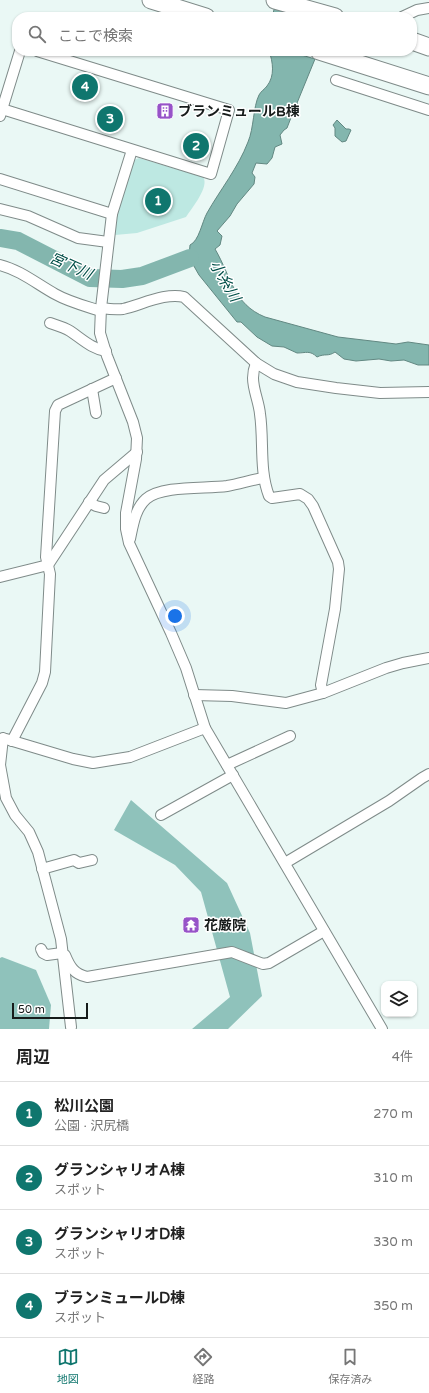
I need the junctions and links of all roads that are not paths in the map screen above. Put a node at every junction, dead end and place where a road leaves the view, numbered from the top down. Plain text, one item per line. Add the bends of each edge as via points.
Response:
1 (151, 0) edge
2 (275, 0) edge
3 (429, 8) edge
4 (190, 12) edge
5 (317, 12) edge
6 (412, 12) edge
7 (417, 43) edge
8 (429, 47) edge
9 (18, 56) edge
10 (53, 56) edge
11 (336, 56) edge
12 (336, 80) dead end
13 (429, 86) edge
14 (429, 110) edge
15 (1, 113) edge
16 (132, 150) junction
17 (0, 179) edge
18 (0, 209) edge
19 (112, 214) junction
20 (108, 246) junction
21 (0, 266) edge
22 (101, 307) junction
23 (50, 323) dead end
24 (106, 351) junction
25 (256, 363) junction
26 (116, 378) junction
27 (92, 389) junction
28 (429, 392) edge
29 (96, 413) dead end
30 (136, 452) junction
31 (263, 478) junction
32 (89, 502) junction
33 (104, 508) dead end
34 (129, 543) junction
35 (48, 565) junction
36 (0, 577) edge
37 (429, 658) edge
38 (322, 693) junction
39 (194, 695) junction
40 (205, 728) junction
41 (290, 736) dead end
42 (5, 739) edge
43 (227, 765) junction
44 (429, 774) edge
45 (233, 775) junction
46 (3, 799) edge
47 (161, 815) dead end
48 (92, 860) dead end
49 (285, 863) junction
50 (42, 869) junction
51 (324, 931) junction
52 (41, 949) dead end
53 (62, 951) junction
54 (71, 1027) dead end
55 (382, 1029) edge

1 - 4 highway
2 - 5 highway
3 - 6 street
7 - 8 highway
9 - 15 street
10 - 16 street via 229,110 211,174
11 - 13 highway
12 - 14 street
15 - 16 street
16 - 19 street
17 - 19 street
18 - 20 street via 28,216 78,238
19 - 20 street
20 - 22 street
21 - 22 street via 14,270 74,303
22 - 24 street via 100,333
22 - 25 street via 122,309 161,298 178,295 184,297
23 - 24 street via 69,330 92,347
24 - 26 street
25 - 28 street via 274,374 297,382 380,392
25 - 31 street via 253,378 261,420
26 - 27 street
26 - 30 street via 133,422 137,438
27 - 29 street
27 - 35 street via 58,404 56,411 46,557
30 - 32 street via 104,480
30 - 34 street via 126,513
31 - 34 street via 227,486 177,489 147,498 136,514
31 - 38 street via 272,498 300,494 308,499 338,562 335,609 321,685
32 - 33 street
32 - 35 street
34 - 39 street via 186,668
35 - 36 street
35 - 42 street via 50,574 45,672 42,683
37 - 38 street via 386,668
38 - 39 street via 286,703 232,696
39 - 40 street
40 - 42 street via 130,756 93,763
40 - 43 street
41 - 43 street
42 - 46 street via 0,765
43 - 45 street
44 - 49 street
45 - 47 street
45 - 49 street
46 - 50 street via 29,832
48 - 50 street via 79,863 74,860
49 - 51 street
50 - 53 street via 61,938
51 - 53 street via 263,964 232,952 87,977 73,971
51 - 55 street
52 - 53 street via 43,954 47,955
53 - 54 street

